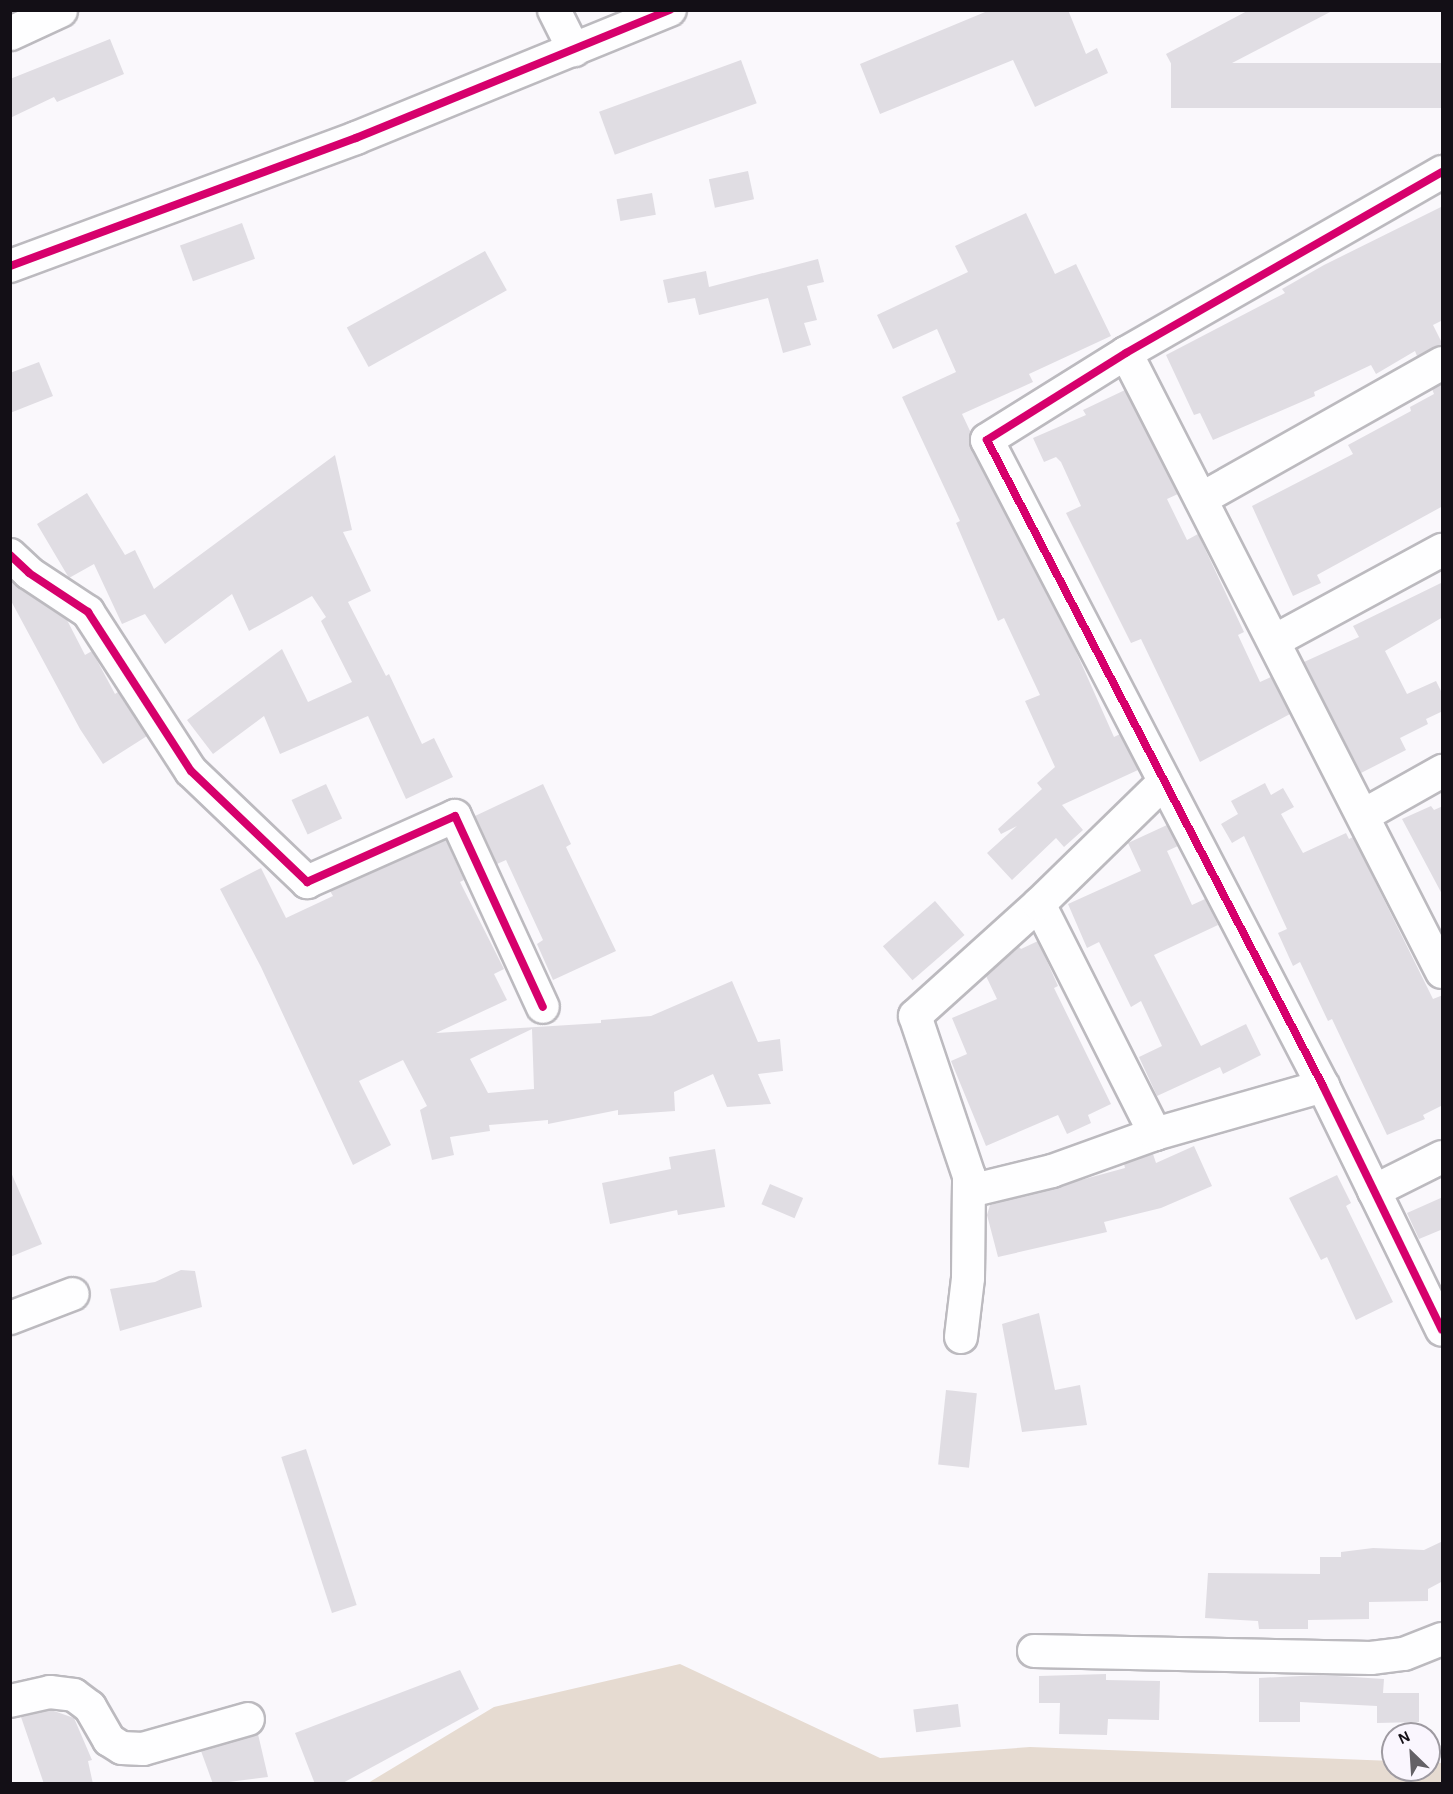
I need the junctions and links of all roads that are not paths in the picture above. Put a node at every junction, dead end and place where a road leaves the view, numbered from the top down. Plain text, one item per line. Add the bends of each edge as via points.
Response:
1 (60, 10) edge
2 (554, 10) edge
3 (670, 10) edge
4 (10, 33) edge
5 (574, 50) junction
6 (1443, 172) edge
7 (10, 266) edge
8 (1126, 353) junction
9 (1443, 363) edge
10 (1201, 498) junction
11 (1443, 550) edge
12 (10, 555) edge
13 (1276, 640) junction
14 (1443, 771) edge
15 (1164, 782) junction
16 (1364, 815) junction
17 (1039, 904) junction
18 (1441, 966) edge
19 (543, 1007) dead end
20 (1323, 1086) junction
21 (1155, 1134) junction
22 (1443, 1157) edge
23 (970, 1191) junction
24 (1374, 1191) junction
25 (73, 1294) dead end
26 (10, 1318) edge
27 (1443, 1330) edge
28 (961, 1336) dead end
29 (1443, 1639) edge
30 (1034, 1651) dead end
31 (10, 1701) edge
32 (248, 1719) dead end

1 - 4 main road
2 - 5 street
3 - 5 street
5 - 7 street via 356,138
6 - 8 street
8 - 10 street
8 - 15 street via 987,440
9 - 10 street
10 - 13 street
11 - 13 street
12 - 19 street via 29,573 88,612 190,771 307,882 455,816
13 - 16 street
14 - 16 street
15 - 17 street
15 - 20 street
16 - 18 street
17 - 21 street
17 - 23 street via 915,1016 969,1176
20 - 21 street
20 - 24 street
21 - 23 street via 1052,1171
22 - 24 street
23 - 28 street via 968,1278
24 - 27 street
25 - 26 street
29 - 30 street via 1404,1654 1371,1658
31 - 32 street via 50,1692 75,1695 90,1707 109,1740 122,1748 143,1749

